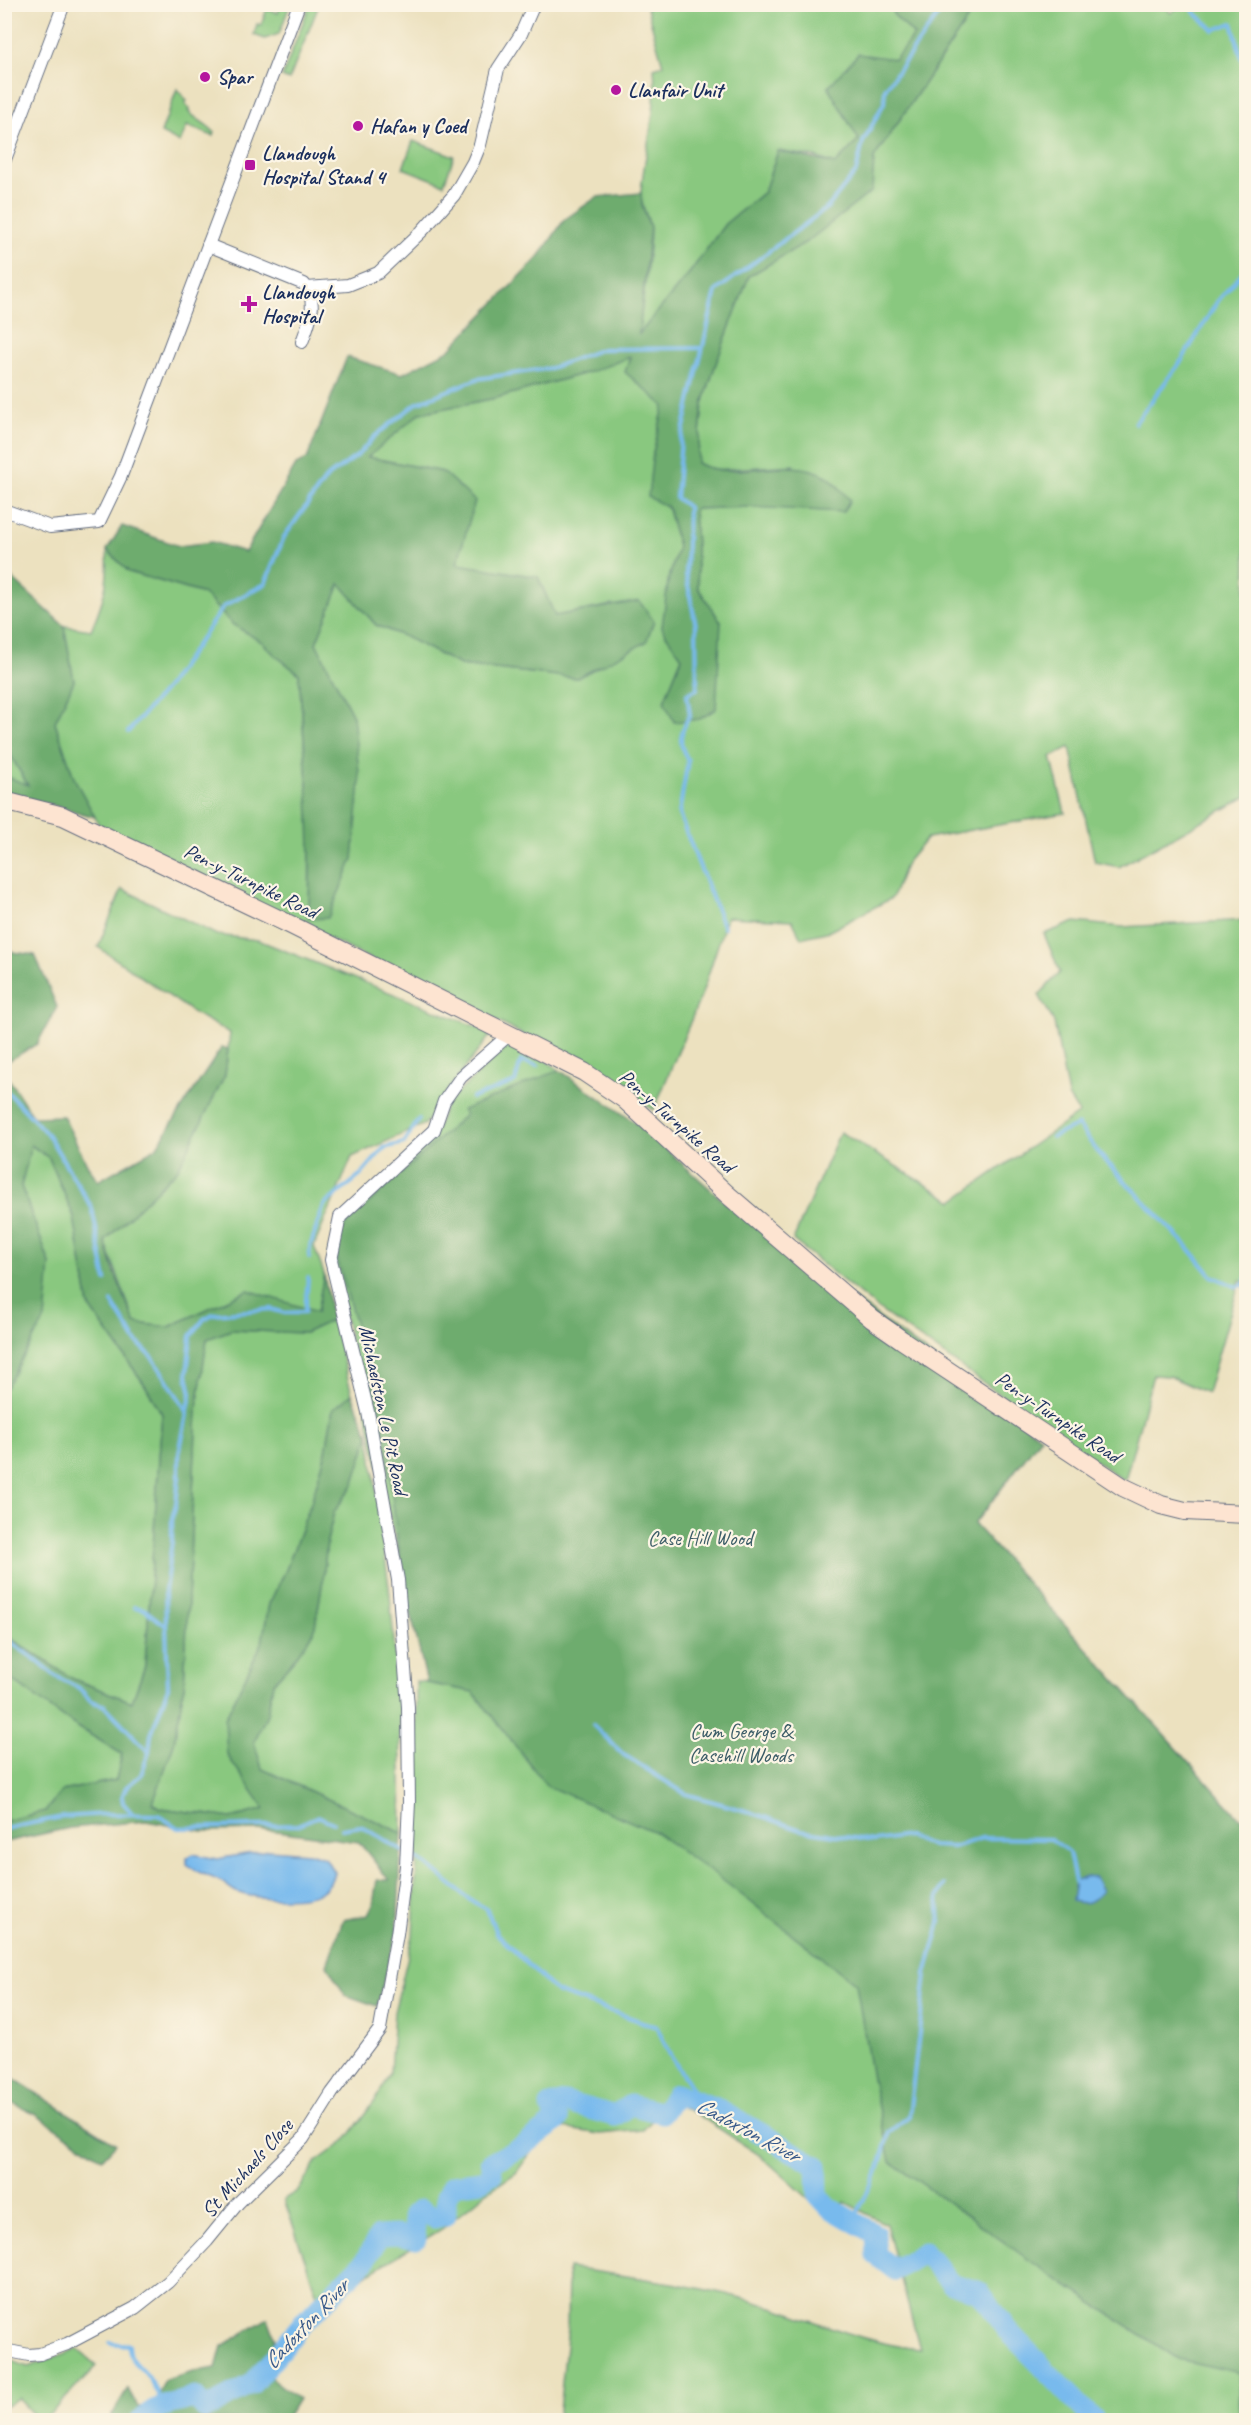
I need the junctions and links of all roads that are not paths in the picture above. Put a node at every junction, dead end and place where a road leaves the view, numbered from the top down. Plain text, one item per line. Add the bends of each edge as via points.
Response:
1 (64, 4) edge
2 (299, 4) edge
3 (534, 4) edge
4 (4, 162) edge
5 (208, 245) junction
6 (307, 288) junction
7 (302, 342) dead end
8 (4, 510) edge
9 (4, 801) edge
10 (511, 1033) junction
11 (1246, 1515) edge
12 (406, 1866) joint
13 (4, 2350) edge

1 - 4 street
2 - 5 street
3 - 6 street via 521,34 498,69 480,145 454,195 378,273 348,285
5 - 6 street via 299,280
5 - 8 street via 121,476 99,522 50,527
6 - 7 street via 312,307
9 - 10 street, Pen-y-Turnpike Road via 71,819
10 - 11 street, Pen-y-Turnpike Road via 584,1072 624,1099 872,1319 1123,1487 1161,1506
10 - 12 street, Michaelston Le Pit Road via 462,1077 444,1101 434,1131 340,1217 331,1260 368,1412 398,1580 408,1707
12 - 13 street, St Michaels Close via 380,2029 303,2139 238,2203 168,2282 135,2308 40,2354

